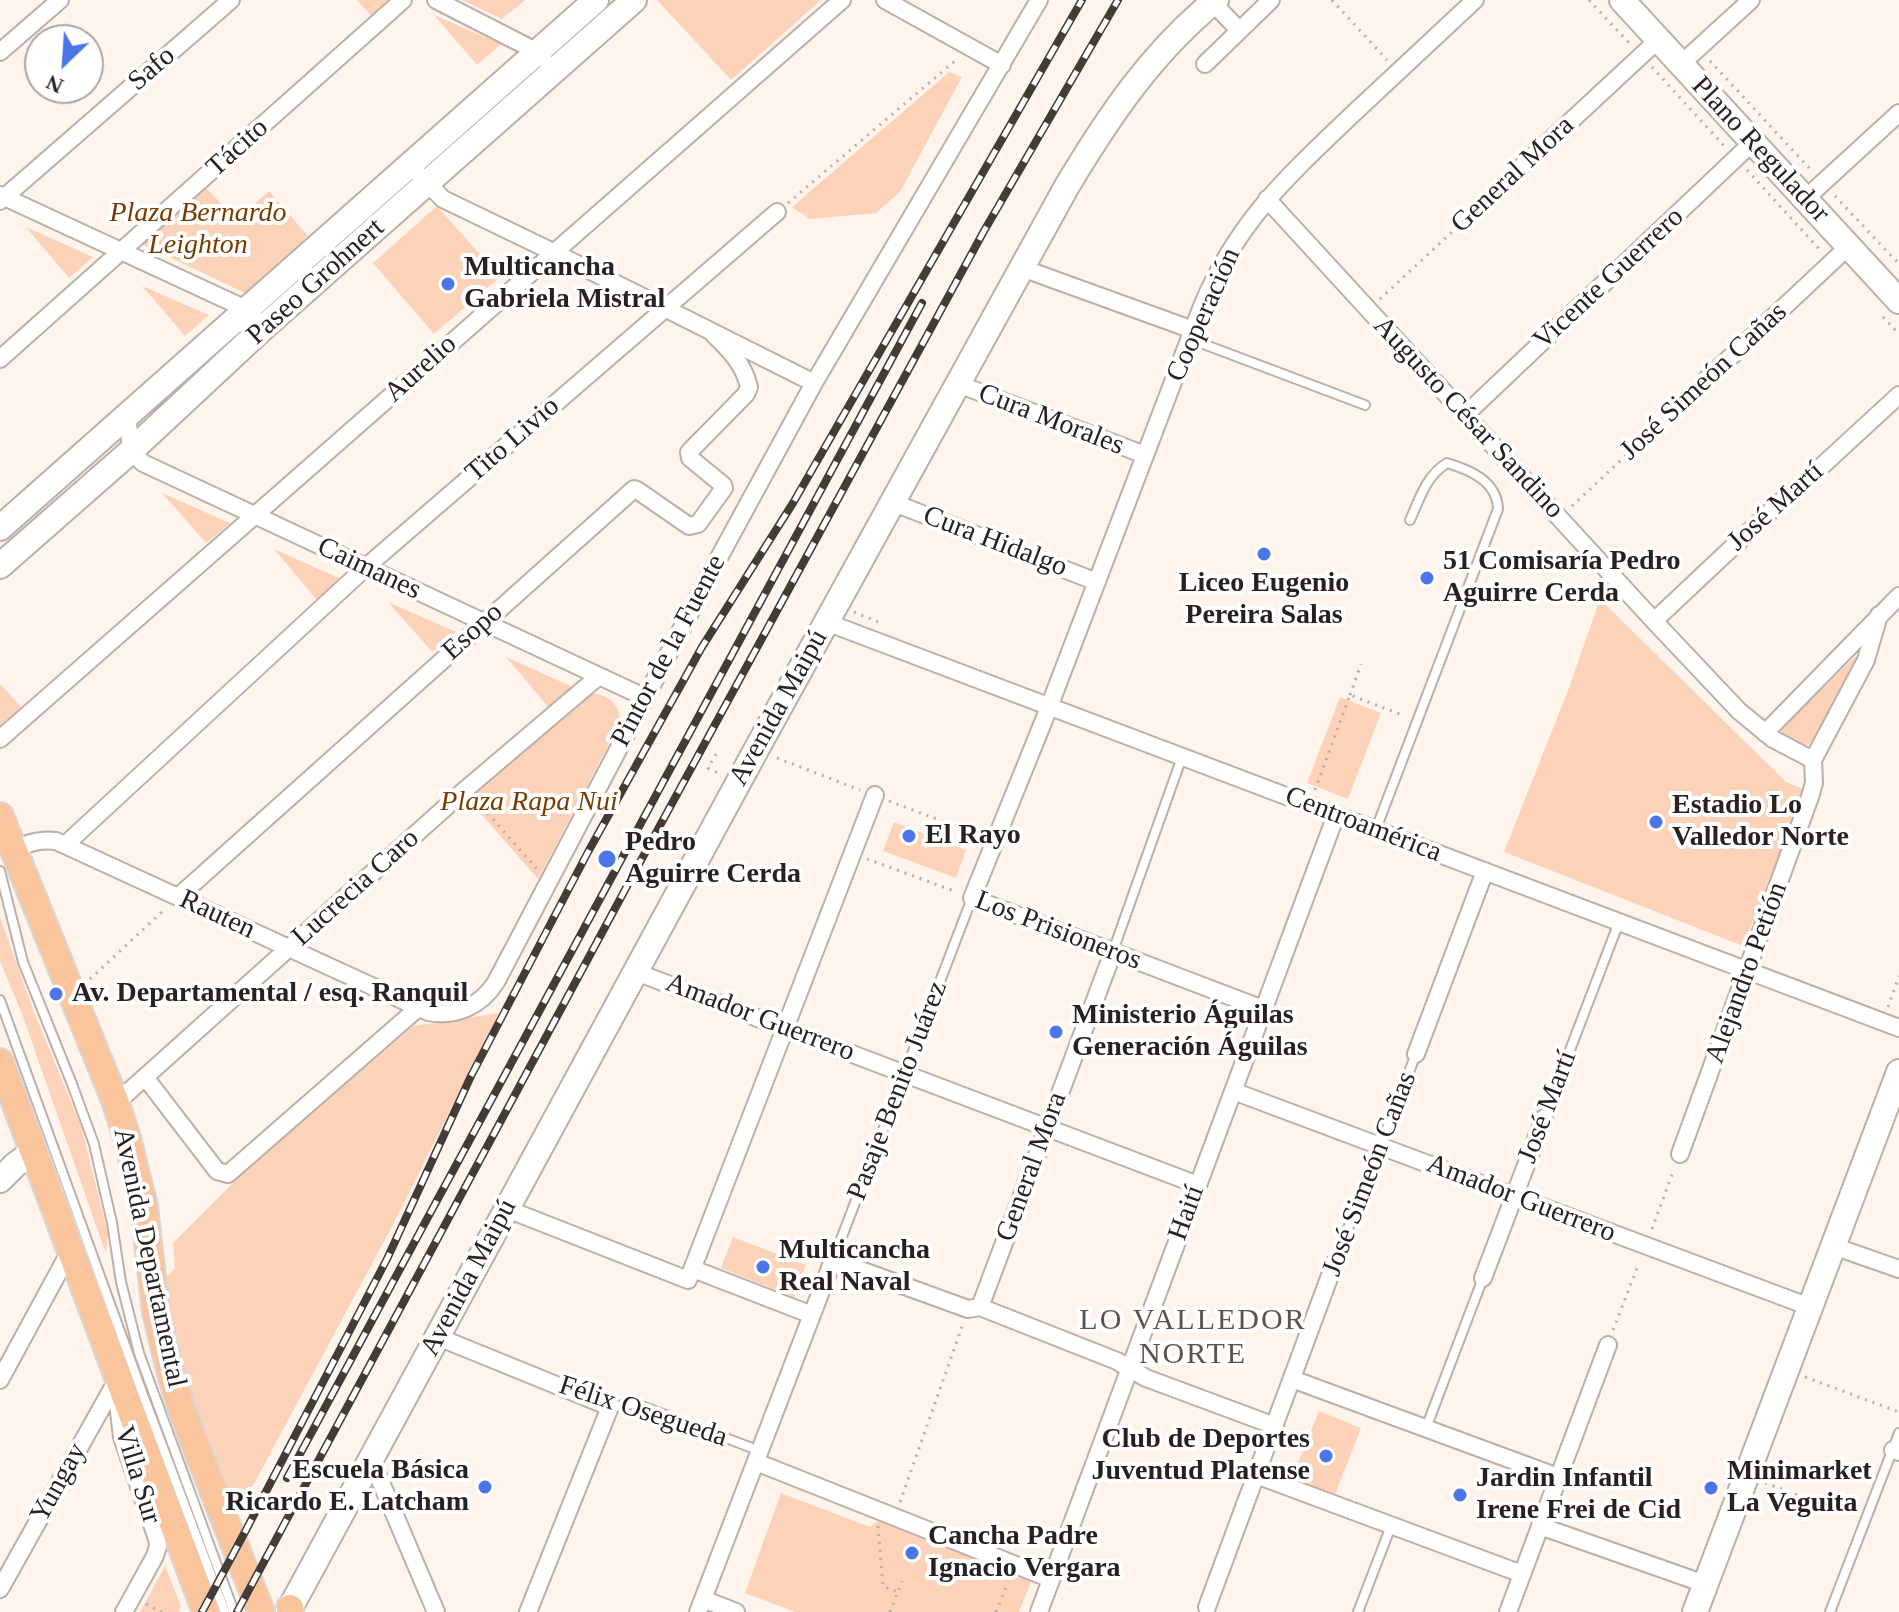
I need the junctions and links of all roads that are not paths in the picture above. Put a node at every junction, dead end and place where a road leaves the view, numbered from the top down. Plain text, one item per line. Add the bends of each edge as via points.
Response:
1 (60, 0) edge
2 (231, 0) edge
3 (403, 0) edge
4 (436, 0) edge
5 (596, 0) edge
6 (634, 0) edge
7 (842, 0) edge
8 (885, 0) edge
9 (1039, 0) edge
10 (1271, 0) edge
11 (1475, 0) edge
12 (1622, 0) edge
13 (1751, 0) edge
14 (1215, 1) edge
15 (1239, 30) junction
16 (1658, 40) junction
17 (0, 52) edge
18 (1690, 56) junction
19 (546, 62) junction
20 (1205, 64) dead end
21 (1002, 65) junction
22 (1899, 113) edge
23 (1753, 142) junction
24 (409, 164) junction
25 (1517, 171) road end
26 (427, 183) junction
27 (1814, 191) junction
28 (1, 198) edge
29 (1267, 199) junction
30 (777, 212) road end
31 (1849, 246) junction
32 (120, 252) junction
33 (553, 252) junction
34 (1022, 268) junction
35 (1899, 301) edge
36 (664, 308) junction
37 (246, 309) junction
38 (263, 328) junction
39 (1191, 334) junction
40 (714, 335) junction
41 (0, 359) edge
42 (1706, 380) road end
43 (814, 383) junction
44 (958, 384) junction
45 (1899, 395) edge
46 (1365, 405) dead end
47 (127, 414) junction
48 (1465, 415) junction
49 (131, 451) junction
50 (1145, 455) junction
51 (894, 503) junction
52 (256, 516) junction
53 (1410, 520) dead end
54 (0, 528) edge
55 (0, 566) edge
56 (366, 567) junction
57 (1097, 582) junction
58 (1899, 596) edge
59 (1879, 615) junction
60 (1654, 621) junction
61 (484, 622) junction
62 (826, 622) junction
63 (599, 676) junction
64 (644, 697) junction
65 (1050, 706) junction
66 (1765, 733) junction
67 (0, 739) edge
68 (1183, 756) junction
69 (1813, 760) junction
70 (875, 795) road end
71 (1336, 815) junction
72 (0, 816) edge
73 (1376, 829) junction
74 (65, 845) junction
75 (7, 860) edge
76 (1485, 871) junction
77 (178, 897) junction
78 (972, 898) junction
79 (1619, 921) junction
80 (289, 948) junction
81 (1113, 952) junction
82 (1748, 970) junction
83 (636, 972) junction
84 (0, 1000) edge
85 (418, 1008) junction
86 (1263, 1009) junction
87 (1891, 1025) edge
88 (785, 1027) junction
89 (1416, 1054) joint
90 (0, 1062) edge
91 (1899, 1072) edge
92 (905, 1073) junction
93 (145, 1077) junction
94 (1233, 1091) junction
95 (116, 1103) junction
96 (1544, 1118) joint
97 (1047, 1127) junction
98 (1381, 1146) junction
99 (34, 1151) junction
100 (1680, 1154) dead end
101 (0, 1180) edge
102 (1198, 1185) junction
103 (1514, 1196) junction
104 (507, 1209) junction
105 (1833, 1246) junction
106 (70, 1251) junction
107 (833, 1260) junction
108 (1335, 1262) joint
109 (1899, 1269) edge
110 (691, 1274) junction
111 (1483, 1278) joint
112 (1810, 1307) junction
113 (974, 1308) junction
114 (812, 1315) junction
115 (438, 1337) junction
116 (1608, 1345) dead end
117 (1129, 1368) junction
118 (119, 1377) junction
119 (1292, 1379) junction
120 (0, 1380) edge
121 (610, 1407) junction
122 (1275, 1426) junction
123 (1426, 1428) junction
124 (1899, 1433) edge
125 (1896, 1451) edge
126 (758, 1456) junction
127 (371, 1459) junction
128 (1256, 1475) junction
129 (1558, 1477) junction
130 (1391, 1526) junction
131 (1540, 1526) junction
132 (1522, 1574) junction
133 (1051, 1579) junction
134 (1705, 1584) junction
135 (0, 1589) edge
136 (700, 1606) edge
137 (1206, 1610) edge
138 (289, 1611) edge
139 (124, 1612) edge
140 (206, 1612) edge
141 (225, 1612) edge
142 (234, 1612) edge
143 (261, 1612) edge
144 (436, 1612) edge
145 (528, 1612) edge
146 (736, 1612) edge
147 (1039, 1612) edge
148 (1358, 1612) edge
149 (1508, 1612) edge
150 (1695, 1612) edge
151 (1830, 1612) edge

1 - 17 street
2 - 28 street, Safo
3 - 32 street, Tácito
4 - 19 street
5 - 19 street, Paseo Grohnert
6 - 19 street, Paseo Grohnert
7 - 33 street, Aurelio
8 - 21 street
9 - 21 street, Pintor de la Fuente
10 - 15 street
11 - 29 street, Cooperación
12 - 16 street, Plano Regulador
13 - 18 street
14 - 15 street
14 - 34 street, Avenida Maipú via 1158,57 1113,112
15 - 20 street
16 - 18 street, Plano Regulador
16 - 25 street, General Mora
18 - 23 street, Plano Regulador
19 - 24 street, Paseo Grohnert
19 - 26 street, Paseo Grohnert
21 - 43 street, Pintor de la Fuente
22 - 27 street
23 - 27 street, Plano Regulador
23 - 48 street, Vicente Guerrero
24 - 26 street
24 - 37 street, Paseo Grohnert
26 - 33 street via 443,199
26 - 38 street, Paseo Grohnert
27 - 31 street, Plano Regulador
28 - 32 street
29 - 39 street, Cooperación via 1223,261
29 - 48 street, Augusto César Sandino
30 - 36 street, Tito Livio
31 - 35 street, Plano Regulador
31 - 42 street, José Simeón Cañas
32 - 37 street
32 - 41 street, Tácito
33 - 36 street
33 - 52 street, Aurelio
34 - 39 street
34 - 44 street, Avenida Maipú
36 - 40 street
36 - 56 street, Tito Livio
37 - 38 street
37 - 47 street, Paseo Grohnert
38 - 49 street, Paseo Grohnert
39 - 46 lane
39 - 50 street, Cooperación
40 - 43 street
40 - 61 street, Esopo via 731,352 749,387 689,452 724,488 698,524 689,526 634,489
43 - 64 street, Pintor de la Fuente
44 - 50 street, Cura Morales
44 - 51 street, Avenida Maipú
45 - 60 street, José Martí
47 - 49 street
47 - 54 street, Paseo Grohnert
48 - 60 street, Augusto César Sandino
49 - 52 street, Caimanes via 143,463
49 - 55 street, Paseo Grohnert
50 - 57 street, Cooperación
51 - 57 street, Cura Hidalgo
51 - 62 street, Avenida Maipú
52 - 56 street, Caimanes
52 - 67 street, Aurelio
53 - 73 lane via 1428,479 1447,463 1478,475 1498,500
56 - 61 street, Caimanes
56 - 74 street, Tito Livio
57 - 65 street, Cooperación
58 - 59 street
59 - 66 street
59 - 69 street, Alejandro Petión via 1866,660
60 - 66 street, Augusto César Sandino
61 - 63 street, Caimanes
61 - 77 street, Esopo
62 - 65 street, Centroamérica
62 - 83 street, Avenida Maipú
63 - 64 street, Caimanes
63 - 80 street, Lucrecia Caro
64 - 85 street, Pintor de la Fuente via 496,982 466,1009 438,1014
65 - 68 street, Centroamérica
65 - 78 street, Pasaje Benito Juárez
66 - 69 street, Augusto César Sandino
68 - 71 street, Centroamérica
68 - 81 lane, General Mora
69 - 82 street, Alejandro Petión via 1810,797
70 - 88 street
71 - 73 street, Centroamérica
71 - 86 street, Haití
72 - 75 main road, Avenida Departamental
73 - 76 street, Centroamérica
74 - 75 street, Rauten via 39,840
74 - 77 street, Rauten
75 - 95 main road, Avenida Departamental via 73,995
75 - 142 lane via 26,970 94,1144 121,1282 148,1381
76 - 79 street, Centroamérica
76 - 89 street, José Simeón Cañas
77 - 80 street, Rauten
78 - 81 street, Los Prisioneros
78 - 92 lane, Pasaje Benito Juárez
79 - 82 street, Centroamérica
79 - 96 lane, José Martí
80 - 85 street, Rauten
80 - 93 street, Lucrecia Caro
81 - 86 street, Los Prisioneros
81 - 97 street, General Mora
82 - 87 street, Centroamérica
82 - 100 street, Alejandro Petión
83 - 88 street, Amador Guerrero
83 - 104 street, Avenida Maipú
84 - 141 lane
85 - 93 street via 228,1174 217,1171
86 - 94 street, Haití
88 - 92 street, Amador Guerrero
88 - 110 street
89 - 98 lane, José Simeón Cañas
90 - 99 main road, Avenida Departamental
91 - 105 street
92 - 97 street, Amador Guerrero
92 - 107 lane, Pasaje Benito Juárez
93 - 95 street, Lucrecia Caro
94 - 98 street, Amador Guerrero
94 - 102 street, Haití
95 - 143 main road, Avenida Departamental via 144,1206 156,1312 171,1374
96 - 103 street, José Martí
97 - 102 street, Amador Guerrero
97 - 113 street, General Mora
98 - 103 street, Amador Guerrero
98 - 108 lane, José Simeón Cañas
99 - 101 street
99 - 106 main road, Avenida Departamental
102 - 117 street, Haití
103 - 111 street, José Martí
103 - 112 street, Amador Guerrero
104 - 110 street
104 - 115 street, Avenida Maipú
105 - 109 street
105 - 112 street
106 - 118 main road, Avenida Departamental
106 - 120 street
107 - 113 street
107 - 114 street, Pasaje Benito Juárez
108 - 119 street, José Simeón Cañas
110 - 114 street
111 - 123 lane, José Martí
112 - 134 street
113 - 117 street
114 - 126 street, Pasaje Benito Juárez
115 - 121 street, Félix Osegueda
115 - 127 street, Avenida Maipú
116 - 129 street
117 - 122 street
117 - 133 street, Haití
118 - 135 street, Yungay
118 - 139 street, Villa Sur via 122,1437 158,1546
118 - 140 main road, Avenida Departamental
119 - 122 street, José Simeón Cañas
119 - 123 street
121 - 126 lane, Félix Osegueda via 642,1406
121 - 145 street
122 - 128 street, José Simeón Cañas
123 - 129 street
124 - 125 lane
125 - 151 lane
126 - 133 street, Félix Osegueda
126 - 136 street, Pasaje Benito Juárez
127 - 138 street, Avenida Maipú
127 - 144 street
128 - 130 street
128 - 137 street, José Simeón Cañas
129 - 131 street
130 - 132 street
130 - 148 lane
131 - 132 street
131 - 134 street
132 - 149 street
133 - 147 street, Haití
134 - 150 street
136 - 146 street

